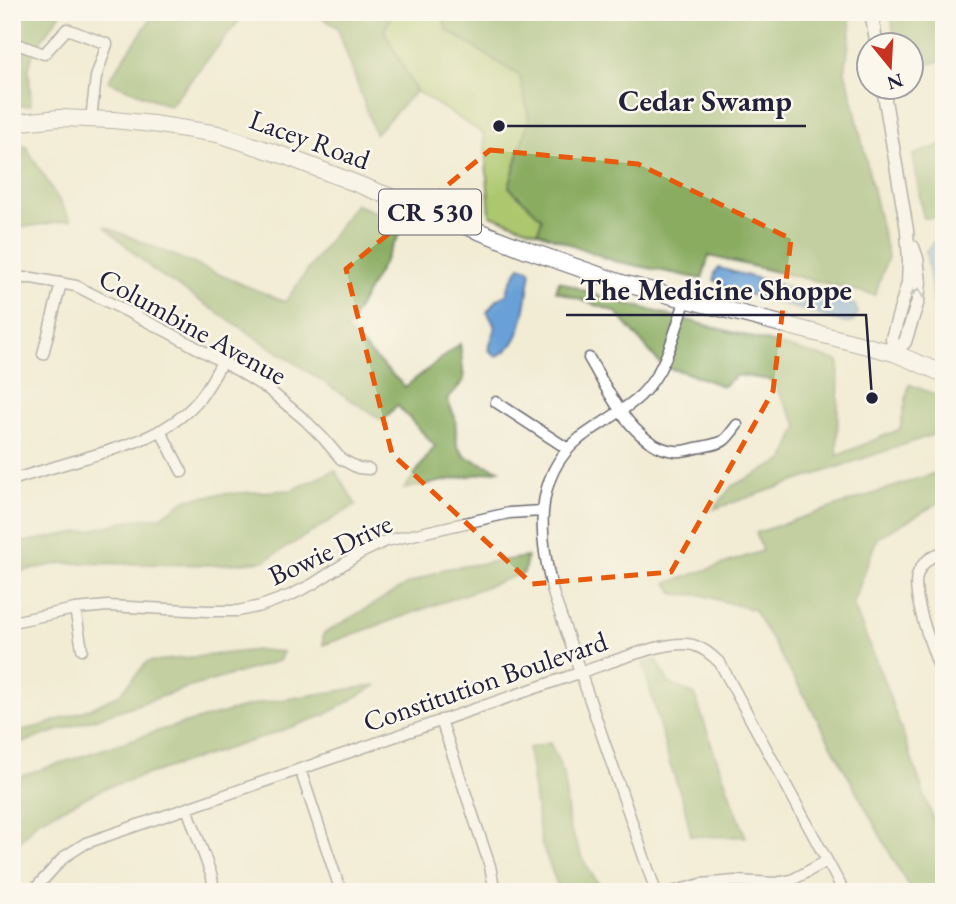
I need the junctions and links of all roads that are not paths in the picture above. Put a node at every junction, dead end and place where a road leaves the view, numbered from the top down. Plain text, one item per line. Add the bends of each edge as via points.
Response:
1 (871, 12) edge
2 (875, 32) edge
3 (12, 41) edge
4 (885, 102) edge
5 (90, 119) junction
6 (12, 123) edge
7 (12, 278) edge
8 (61, 283) junction
9 (685, 299) junction
10 (894, 353) junction
11 (43, 354) dead end
12 (589, 358) dead end
13 (222, 362) junction
14 (944, 374) edge
15 (496, 402) dead end
16 (621, 410) junction
17 (737, 425) dead end
18 (160, 430) junction
19 (568, 450) junction
20 (369, 469) dead end
21 (182, 471) dead end
22 (12, 480) edge
23 (542, 512) junction
24 (944, 551) edge
25 (75, 609) junction
26 (12, 622) edge
27 (82, 649) dead end
28 (579, 673) junction
29 (944, 681) edge
30 (440, 720) junction
31 (300, 769) junction
32 (187, 808) junction
33 (827, 862) junction
34 (32, 892) edge
35 (214, 892) edge
36 (341, 892) edge
37 (495, 892) edge
38 (656, 892) edge
39 (672, 892) edge
40 (844, 892) edge

1 - 2 street
3 - 5 street via 44,54 66,29 107,44
4 - 10 street via 920,282 905,342
5 - 6 main road, CR 530
5 - 9 main road, Lacey Road / CR 530 via 218,134 558,262
7 - 8 street, Columbine Avenue
8 - 11 street
8 - 13 street, Columbine Avenue via 76,286
9 - 10 main road, Lacey Road / CR 530
9 - 16 street via 661,368 640,396
10 - 14 main road, Lacey Road / CR 530
12 - 16 street
13 - 18 street via 194,406
13 - 20 street, Columbine Avenue via 287,405 341,459
15 - 19 street
16 - 17 street via 644,438 678,451 723,441
16 - 19 street
18 - 21 street
18 - 22 street via 124,446
19 - 23 street via 549,481
23 - 25 street, Bowie Drive via 509,513 386,541 292,595 238,611
23 - 28 street via 547,570
24 - 29 street via 923,564 916,587
25 - 26 street, Bowie Drive
25 - 27 street
28 - 30 street, Constitution Boulevard
28 - 33 street, Constitution Boulevard via 668,645 690,644 710,653 720,663
28 - 38 street
30 - 31 street, Constitution Boulevard
30 - 37 street
31 - 32 street, Constitution Boulevard
31 - 36 street
32 - 34 street, Constitution Boulevard via 75,849
32 - 35 street
33 - 39 street via 792,880 701,884
33 - 40 street, Constitution Boulevard

